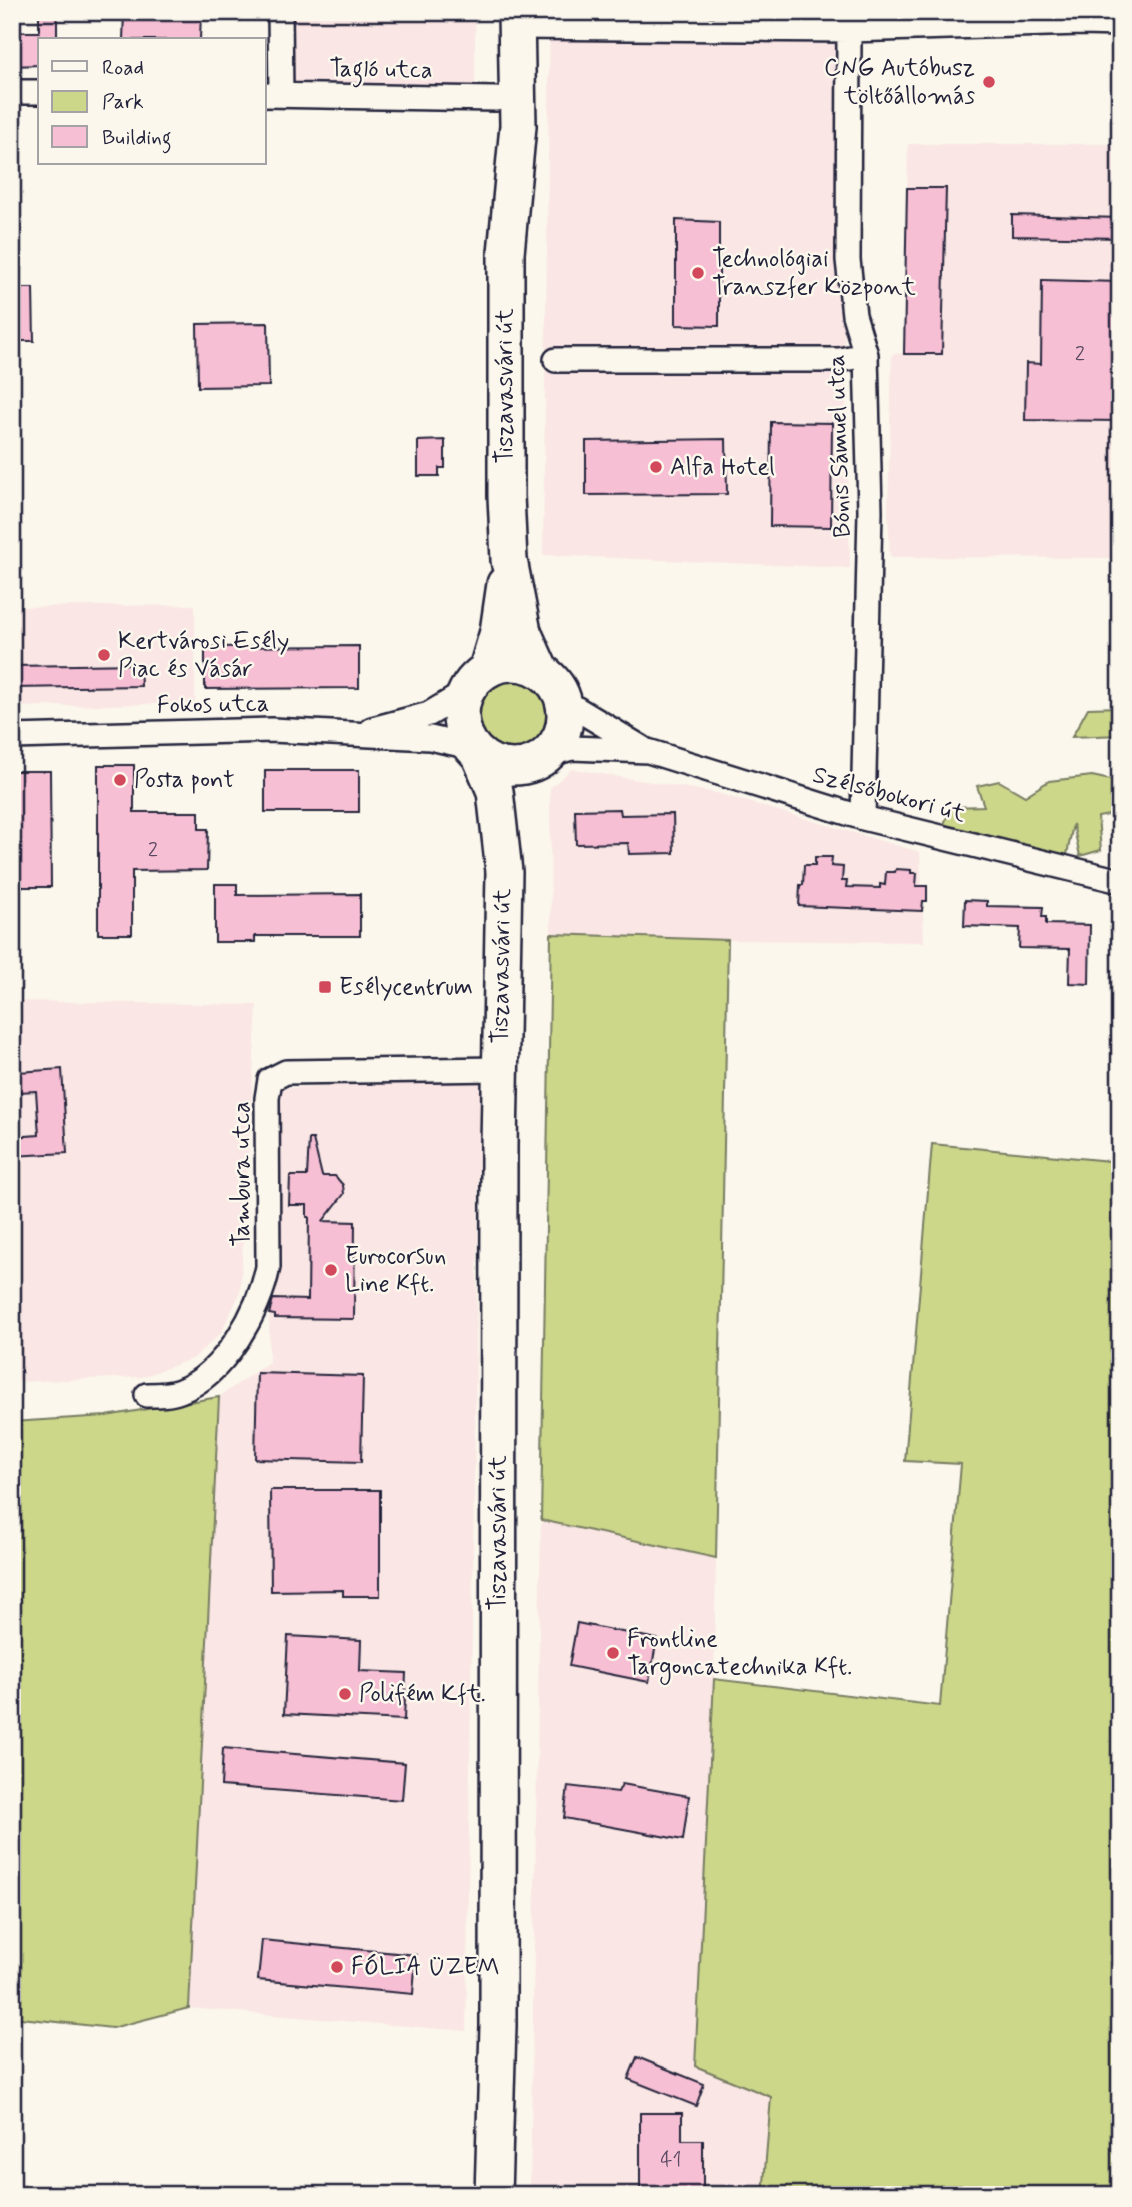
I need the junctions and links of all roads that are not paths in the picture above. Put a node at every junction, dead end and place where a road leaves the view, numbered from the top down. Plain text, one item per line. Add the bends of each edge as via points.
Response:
1 (280, 12) edge
2 (510, 17) edge
3 (1120, 24) edge
4 (849, 30) junction
5 (12, 92) edge
6 (38, 92) edge
7 (273, 95) edge
8 (496, 99) junction
9 (506, 253) junction
10 (866, 355) junction
11 (556, 360) dead end
12 (509, 560) junction
13 (540, 670) junction
14 (476, 681) junction
15 (564, 701) junction
16 (352, 733) junction
17 (12, 737) edge
18 (648, 751) junction
19 (476, 752) junction
20 (539, 760) junction
21 (863, 818) junction
22 (504, 872) junction
23 (1120, 881) edge
24 (500, 1069) junction
25 (147, 1395) dead end
26 (493, 2195) edge

1 - 7 street
2 - 4 street
2 - 8 main road, Tiszavasvári út
2 - 9 main road, Tiszavasvári út via 518,126
3 - 4 street
4 - 10 street, Bónis Sámuel utca via 848,260 854,315
5 - 6 street
7 - 8 street, Tagló utca
8 - 9 main road, Tiszavasvári út
9 - 12 main road, Tiszavasvári út via 504,414
10 - 11 street via 839,360
10 - 21 street, Bónis Sámuel utca via 870,580
12 - 13 main road via 523,632
12 - 14 main road via 498,632
13 - 14 main road via 508,662
13 - 15 main road via 551,678
14 - 16 street via 429,714
14 - 19 main road via 461,706 464,734
15 - 18 street
15 - 20 main road via 561,736
16 - 17 street, Fokos utca via 272,730
16 - 19 street, Fokos utca via 455,742
18 - 20 street via 582,748
18 - 21 street, Szélsőbokori út
19 - 20 main road via 489,762 510,768
19 - 22 main road via 495,790
20 - 22 main road via 520,800
21 - 23 street, Szélsőbokori út
22 - 24 main road, Tiszavasvári út
24 - 25 street, Tambura utca via 286,1072 270,1080 268,1266 263,1291 239,1336 213,1367 179,1391
24 - 26 main road, Tiszavasvári út via 498,2026

